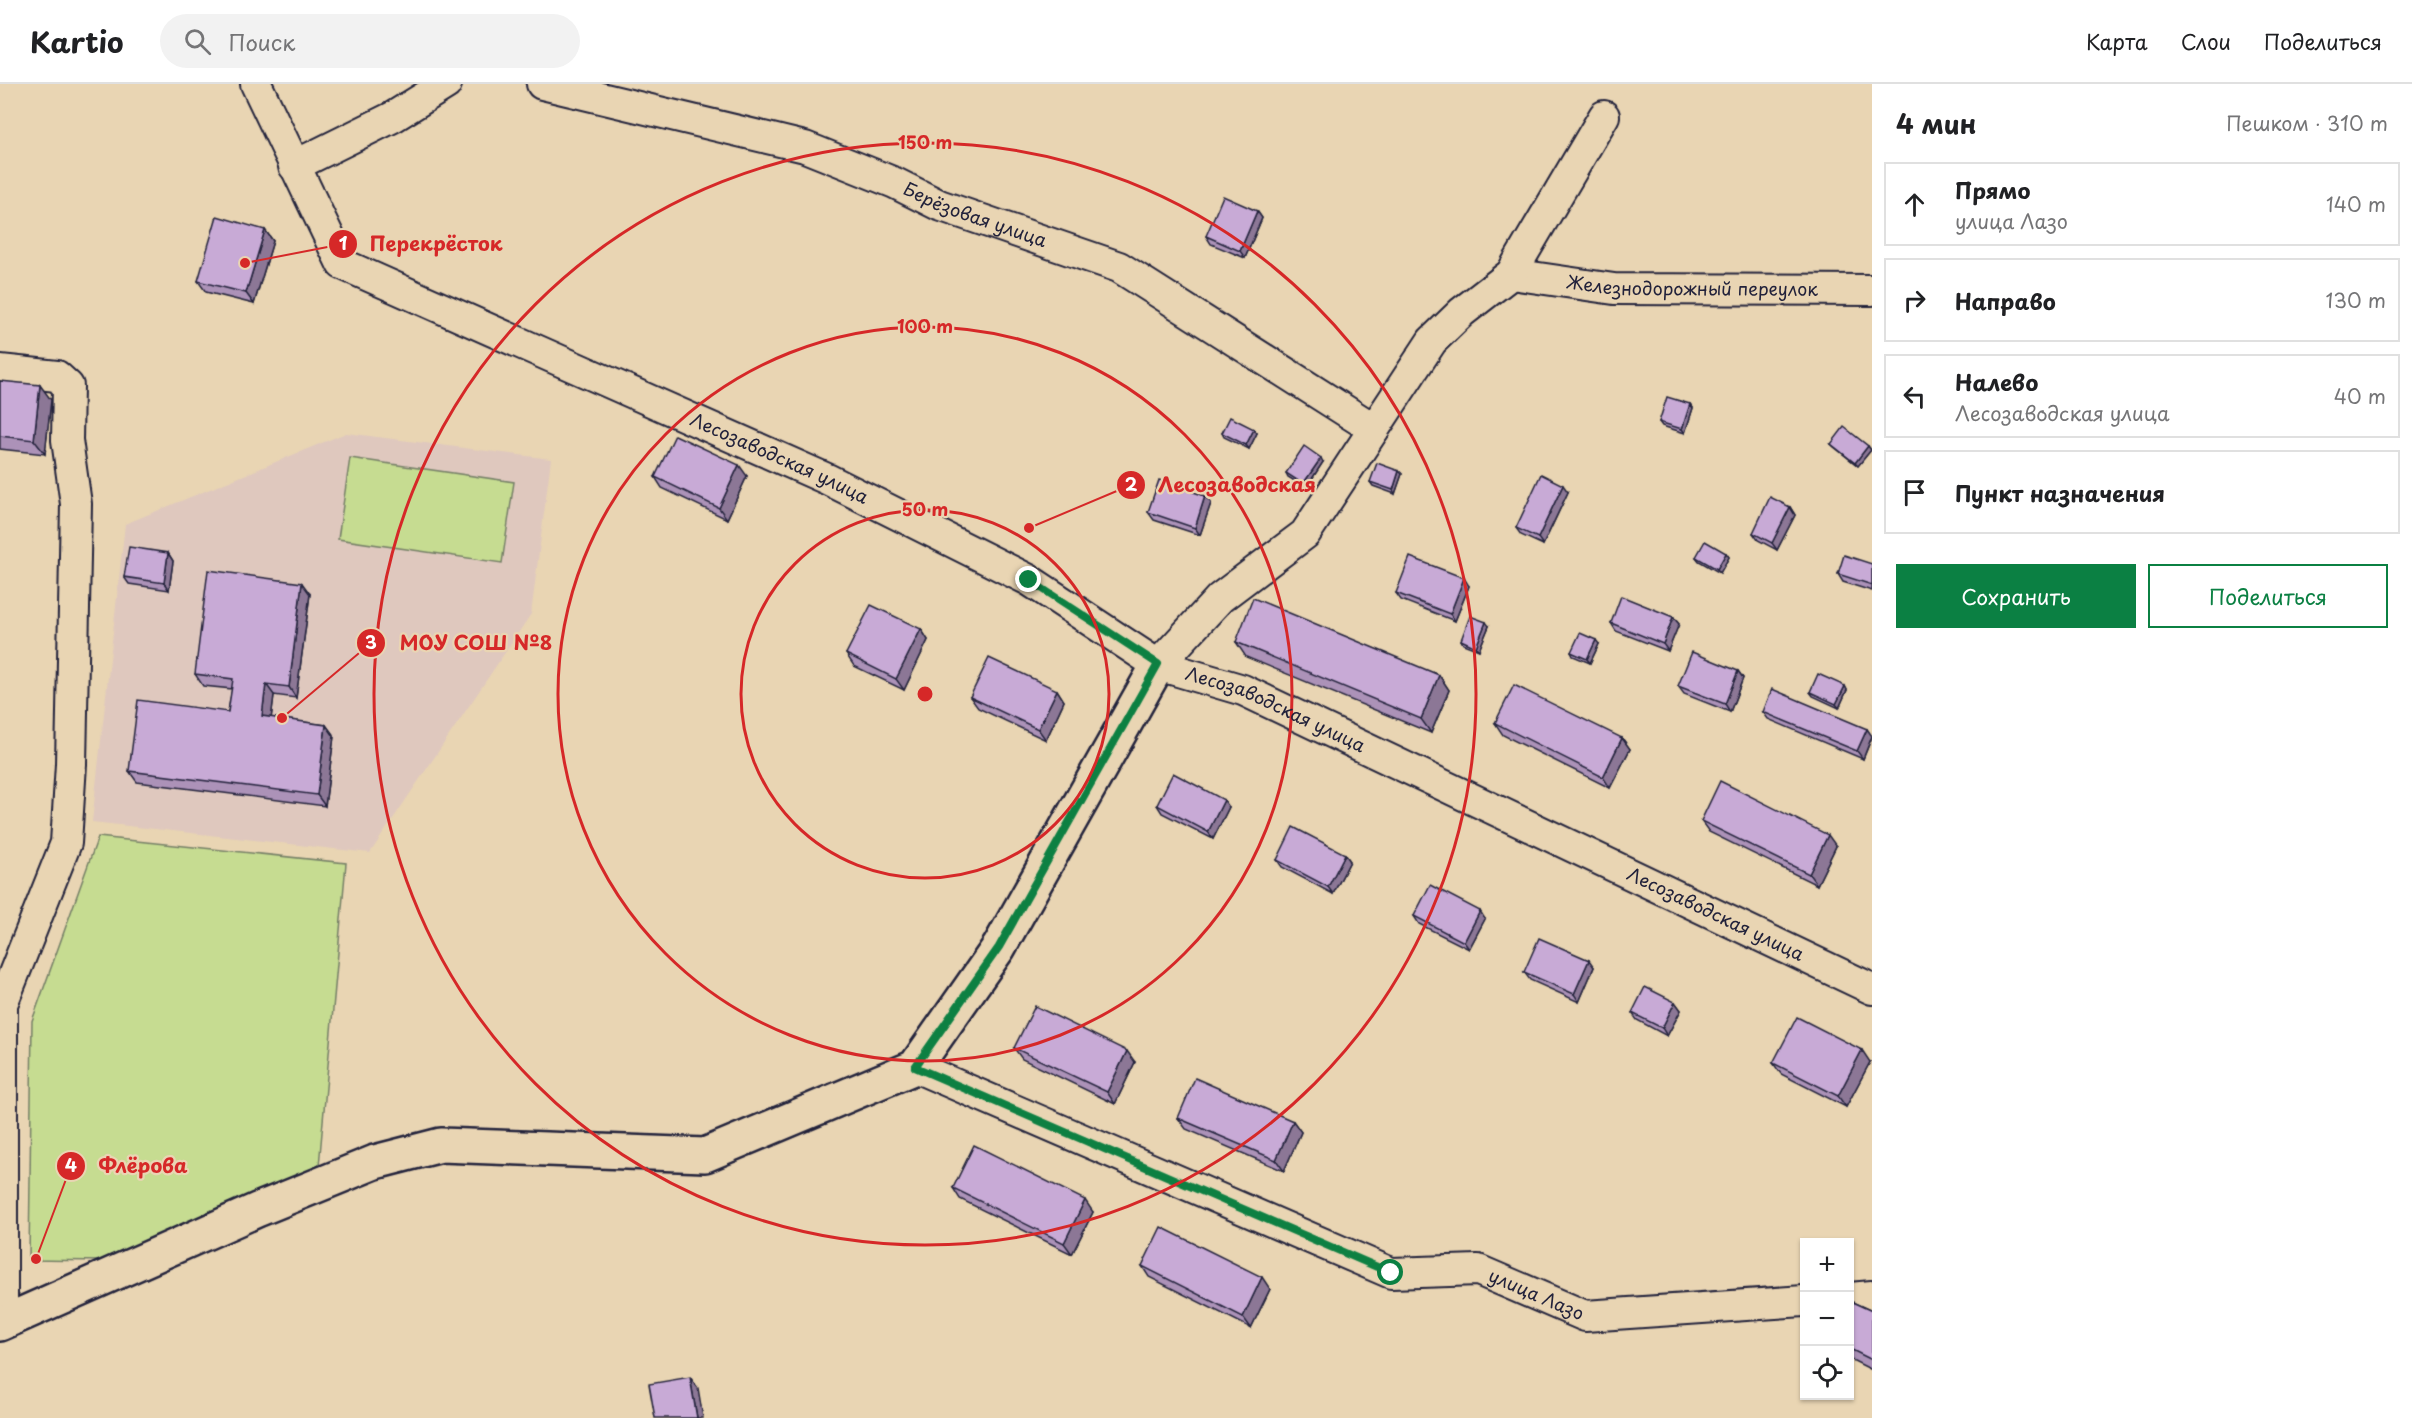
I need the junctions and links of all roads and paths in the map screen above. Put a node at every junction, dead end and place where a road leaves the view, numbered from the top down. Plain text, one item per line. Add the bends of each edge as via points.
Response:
1 (256, 84) edge
2 (446, 84) edge
3 (542, 84) edge
4 (1604, 116) dead end
5 (294, 166) junction
6 (1511, 274) junction
7 (1872, 290) edge
8 (0, 370) edge
9 (1374, 429) junction
10 (1158, 664) junction
11 (1872, 989) edge
12 (1, 1004) edge
13 (915, 1067) junction
14 (0, 1143) edge
15 (1872, 1296) edge
16 (1854, 1298) edge
17 (1800, 1301) edge
18 (1, 1324) edge

1 - 5 street, Лесозаводская улица
2 - 5 street via 393,117
3 - 9 street, Берёзовая улица via 805,147 939,205 1119,267
4 - 6 street
5 - 10 street, Лесозаводская улица via 342,264 827,479 1029,580
6 - 7 street, Железнодорожный переулок via 1614,289
6 - 9 street via 1432,341
8 - 12 street via 57,376 68,386 68,440 76,504 66,843
9 - 10 street via 1305,534 1220,598
10 - 11 street, Лесозаводская улица via 1243,690
10 - 13 street via 999,947
12 - 14 street
13 - 17 street, улица Лазо via 1391,1273 1478,1270 1585,1316
13 - 18 street via 705,1155 441,1145 375,1162
14 - 18 street
15 - 16 street

